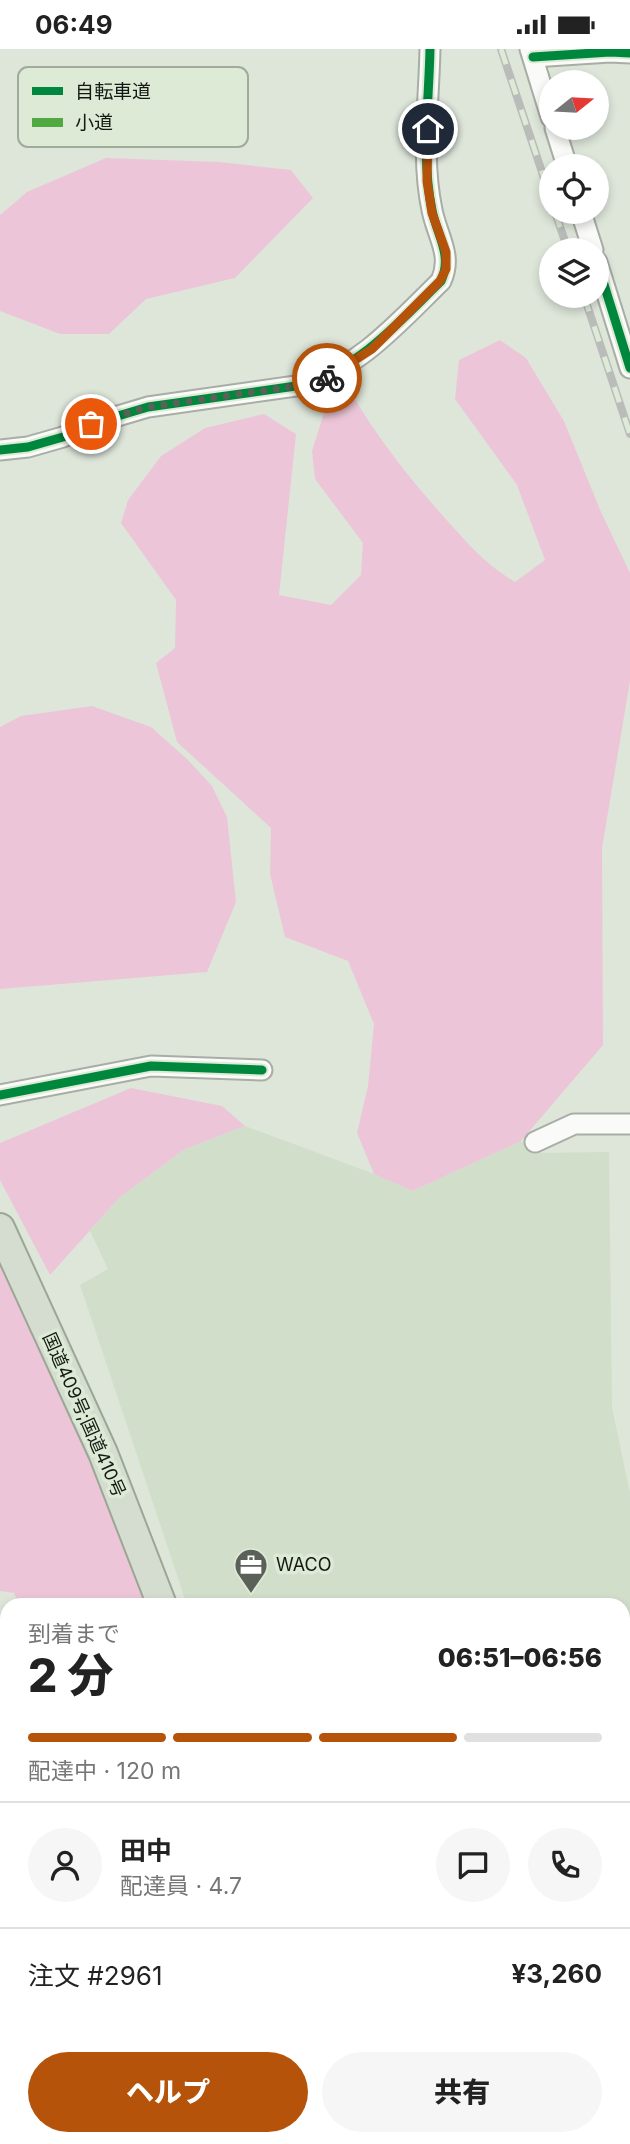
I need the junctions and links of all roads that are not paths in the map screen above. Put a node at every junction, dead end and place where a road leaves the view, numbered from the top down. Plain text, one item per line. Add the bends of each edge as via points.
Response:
1 (434, 49) edge
2 (531, 53) edge
3 (630, 53) edge
4 (539, 79) edge
5 (609, 301) edge
6 (630, 368) edge
7 (0, 450) edge
8 (262, 1070) dead end
9 (0, 1095) edge
10 (630, 1124) edge
11 (535, 1142) dead end
12 (0, 1228) edge
13 (159, 1598) edge

1 - 7 street via 427,181 446,252 446,269 440,281 372,349 327,378 303,385 148,407 29,447
2 - 3 street
2 - 4 street
5 - 6 street
8 - 9 street via 151,1066
10 - 11 street via 573,1124
12 - 13 highway, 国道409号;国道410号 via 103,1453

